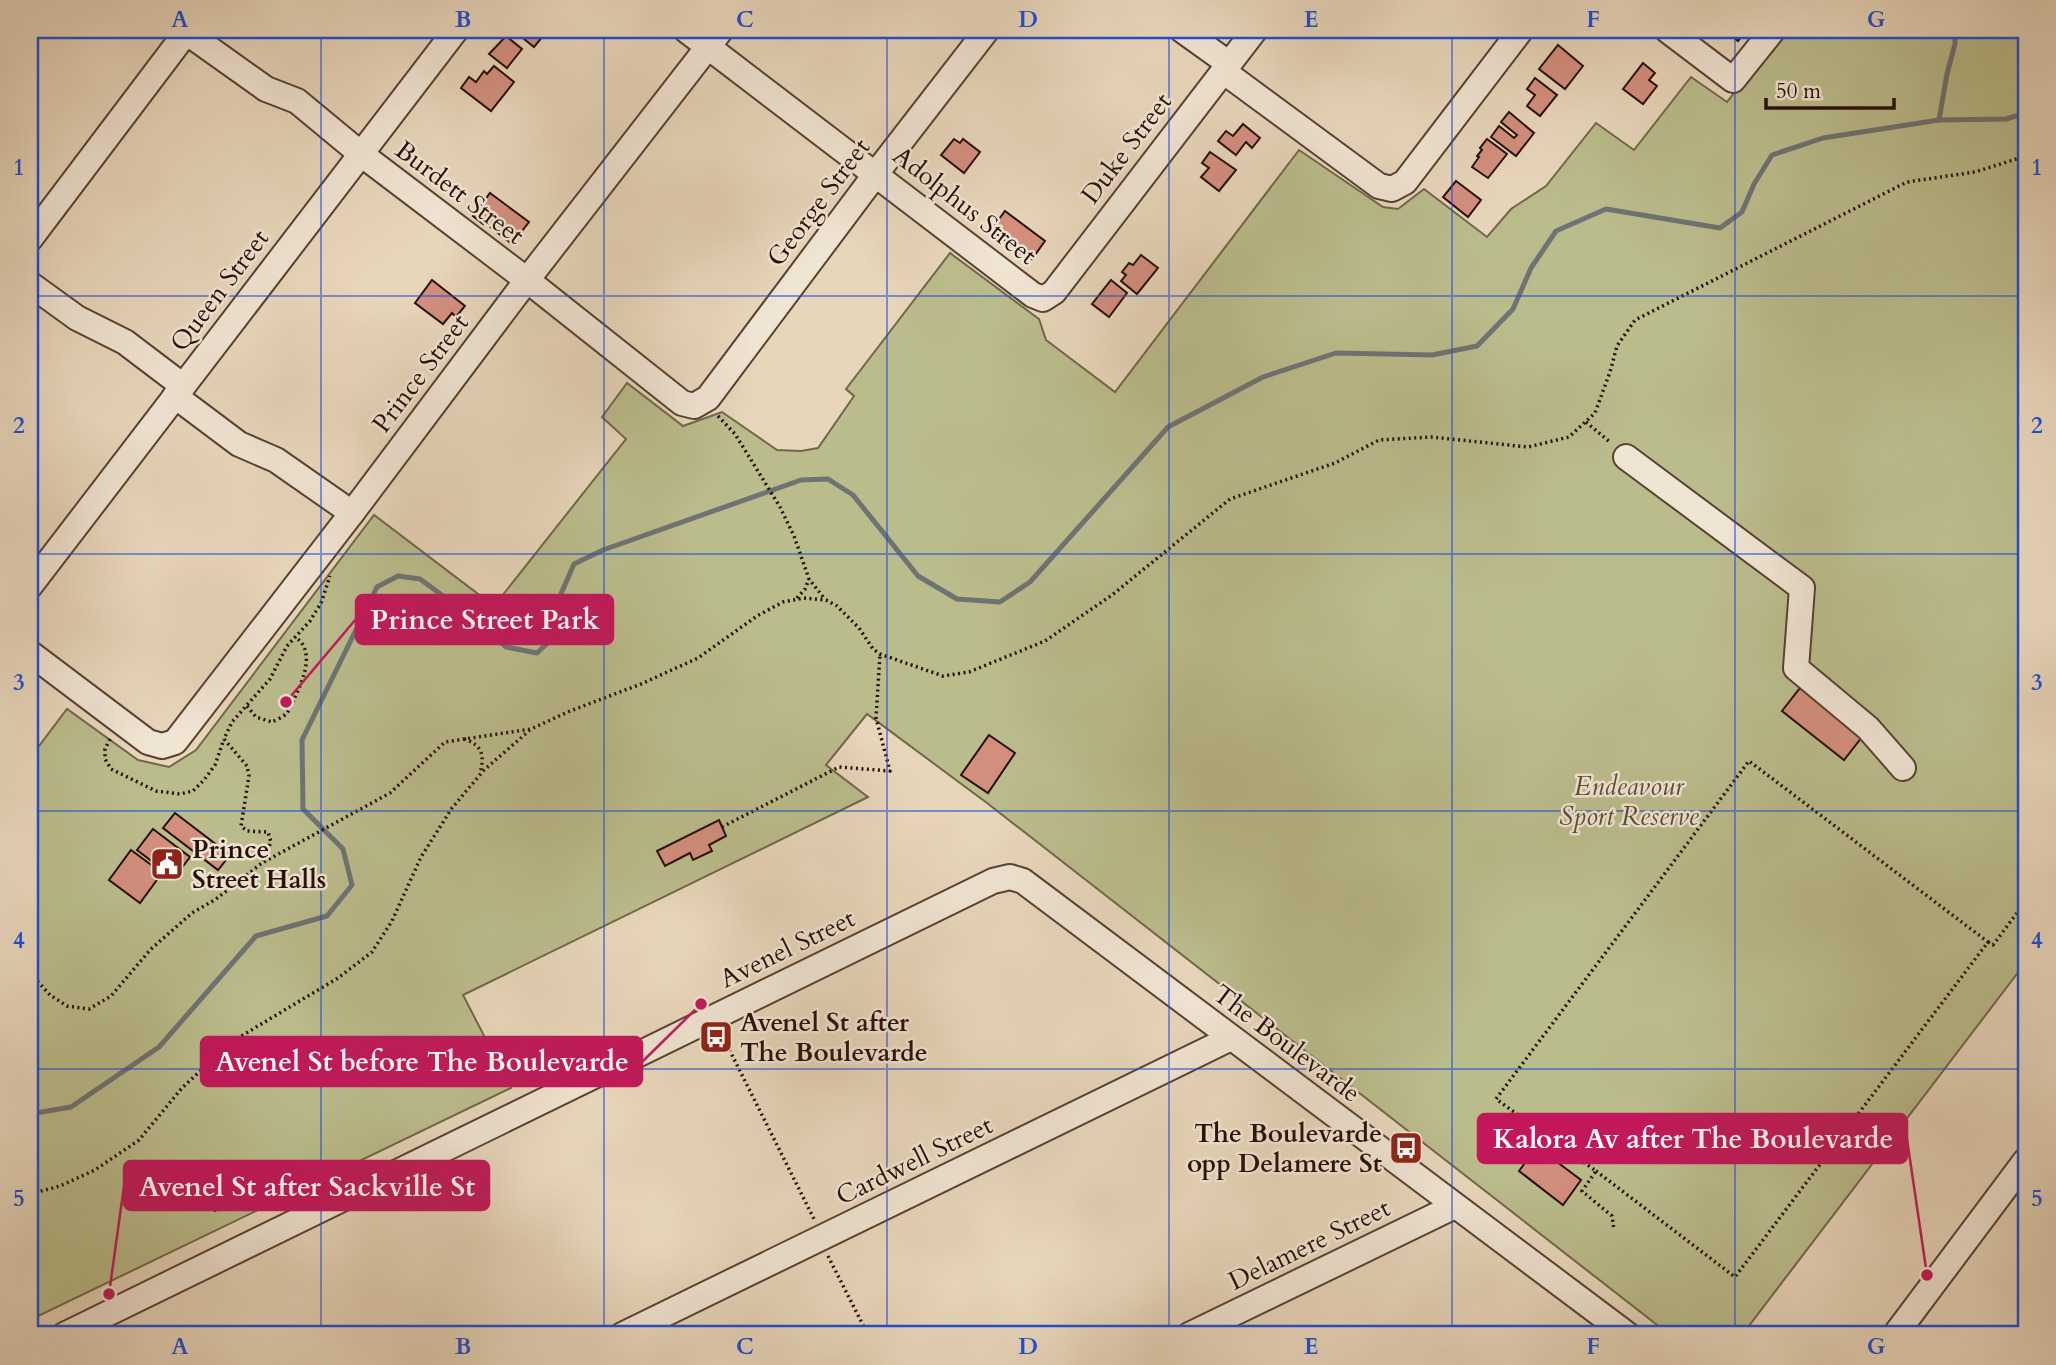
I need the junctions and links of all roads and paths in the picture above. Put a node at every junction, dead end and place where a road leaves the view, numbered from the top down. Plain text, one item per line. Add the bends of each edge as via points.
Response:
1 (456, 30) edge
2 (686, 30) edge
3 (987, 30) edge
4 (1182, 30) edge
5 (1255, 30) edge
6 (1521, 30) edge
7 (1667, 30) edge
8 (1773, 30) edge
9 (187, 31) edge
10 (714, 38) edge
11 (1225, 67) junction
12 (361, 154) junction
13 (2026, 156) edge
14 (876, 174) junction
15 (30, 239) edge
16 (527, 280) junction
17 (30, 284) edge
18 (1042, 299) joint
19 (179, 391) junction
20 (699, 403) junction
21 (1586, 422) junction
22 (1626, 457) joint
23 (352, 513) junction
24 (320, 555) junction
25 (809, 579) junction
26 (30, 586) edge
27 (796, 600) junction
28 (826, 600) junction
29 (295, 637) junction
30 (30, 653) edge
31 (880, 653) junction
32 (247, 706) junction
33 (531, 729) junction
34 (462, 738) junction
35 (1903, 768) dead end
36 (480, 775) junction
37 (722, 827) dead end
38 (262, 863) junction
39 (1010, 877) joint
40 (2017, 913) dead end
41 (1988, 942) junction
42 (30, 973) edge
43 (713, 1018) junction
44 (1231, 1038) junction
45 (2026, 1160) edge
46 (1597, 1171) junction
47 (30, 1194) edge
48 (1455, 1206) junction
49 (1614, 1230) dead end
50 (823, 1237) junction
51 (64, 1335) edge
52 (622, 1335) edge
53 (868, 1335) edge
54 (1189, 1335) edge
55 (1628, 1335) edge
56 (1895, 1335) edge

1 - 12 street, Queen Street
2 - 10 street, Adolphus Street
3 - 14 street, George Street
4 - 11 street
5 - 11 street, Duke Street
6 - 11 street via 1405,182 1392,189 1379,186
7 - 8 street via 1733,80
9 - 12 street, Burdett Street via 266,89 298,101
9 - 15 street
10 - 14 street, Adolphus Street
10 - 16 street, Prince Street
11 - 18 street, Duke Street via 1054,292
12 - 16 street, Burdett Street
12 - 19 street, Queen Street
13 - 21 path via 1975,172 1908,181 1634,320 1617,346 1595,412
14 - 18 street, Adolphus Street
14 - 20 street, George Street via 708,398
16 - 20 street, Burdett Street via 682,403
16 - 23 street, Prince Street
17 - 19 street via 78,318 125,342
19 - 23 street via 239,444 276,460
19 - 26 street, Queen Street
20 - 25 path via 735,434 749,455 780,507
21 - 22 path
21 - 31 path via 1569,437 1528,447 1431,437 1379,440 1335,463 1230,499 1112,595 1045,641 969,672 943,676
22 - 35 street via 1802,588 1796,668 1868,728
23 - 24 street, Prince Street
24 - 29 path via 331,564 330,576 321,603
24 - 30 street, Prince Street via 175,742 162,746 148,742
25 - 27 path
25 - 28 path
27 - 28 path
27 - 33 path via 757,617 698,658
28 - 31 path
29 - 32 path
29 - 32 path via 306,651 305,670 287,713 272,722 256,717
31 - 37 path via 876,718 890,771 839,766
32 - 38 path via 224,739 247,766 249,776 241,826 247,831 268,832 271,842
33 - 34 path
33 - 36 path
34 - 36 path via 473,742 483,755
34 - 38 path via 445,742 390,793
36 - 47 path via 421,857 372,953 243,1035 182,1088 139,1140 95,1170
38 - 42 path via 192,913 151,949 111,996 89,1009 67,1006
39 - 43 street, Avenel Street via 996,879
39 - 44 street, The Boulevarde via 1023,881
40 - 41 path via 1993,945
41 - 46 path via 1735,1277
41 - 46 path via 1749,761 1496,1099
43 - 50 path
43 - 51 street, Avenel Street
44 - 48 street, The Boulevarde
44 - 50 street, Cardwell Street
45 - 56 street
46 - 49 path via 1582,1191 1612,1216
48 - 54 street, Delamere Street
48 - 55 street, The Boulevarde
50 - 52 street, Cardwell Street
50 - 53 path

